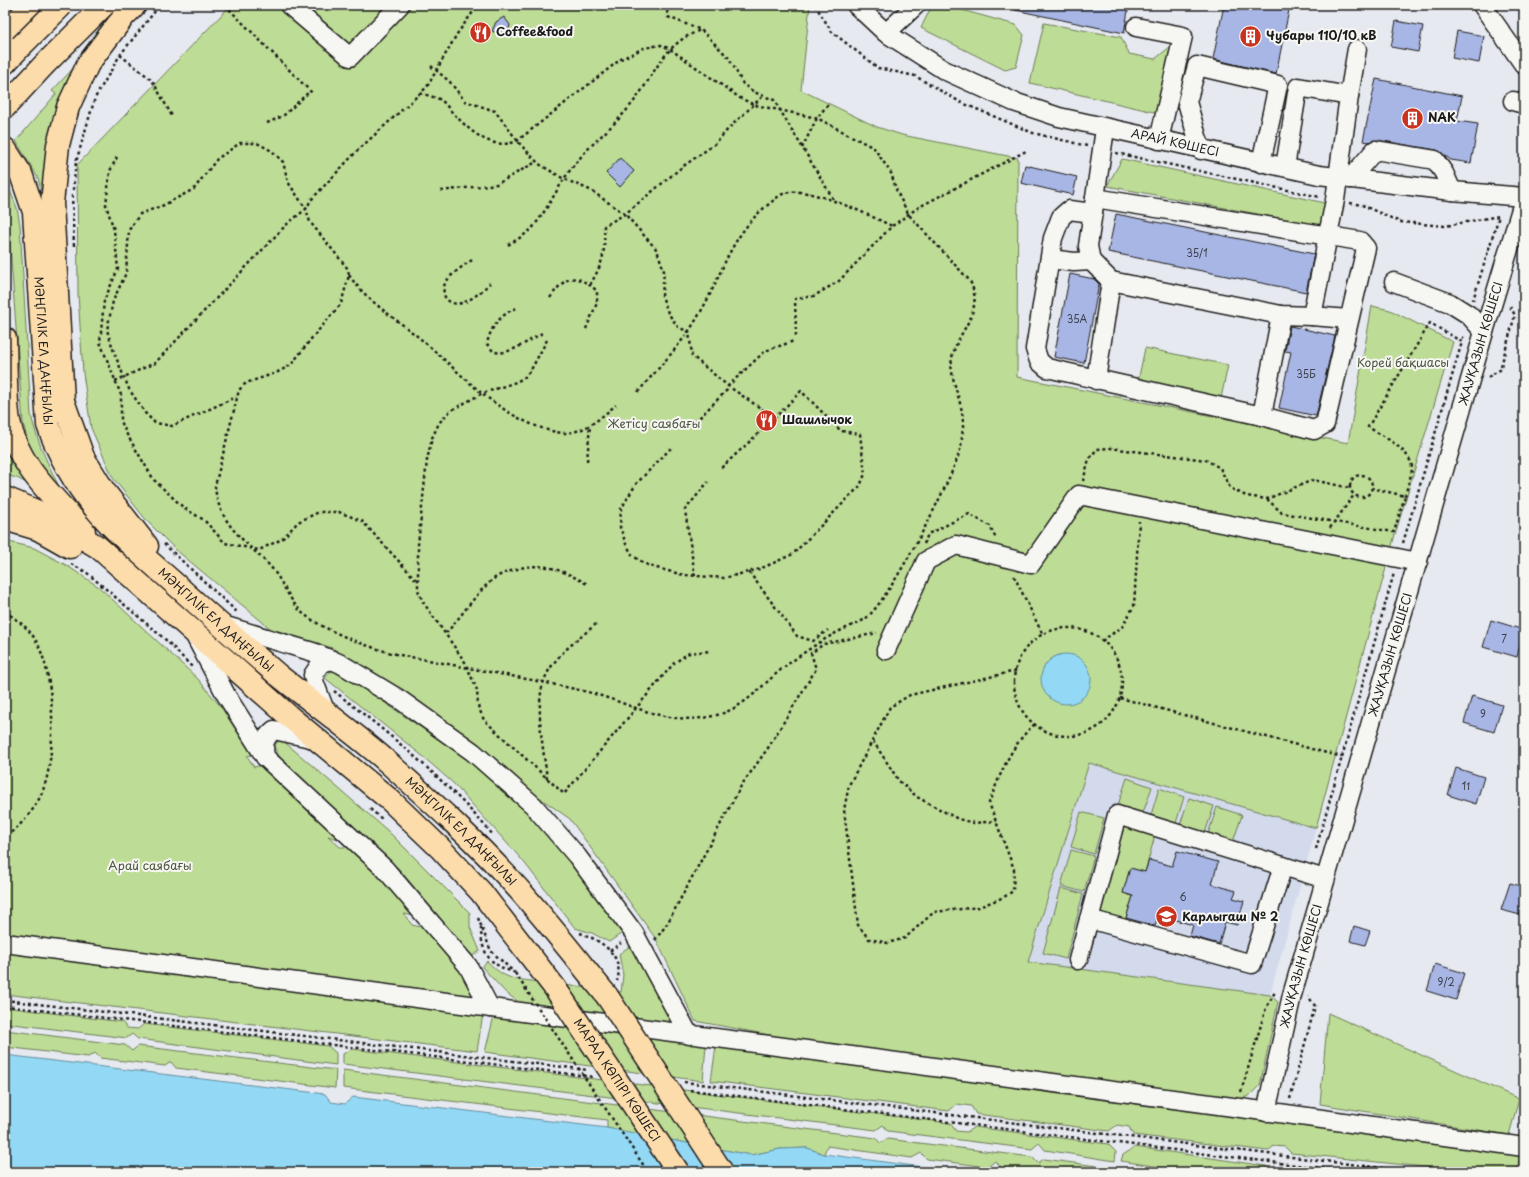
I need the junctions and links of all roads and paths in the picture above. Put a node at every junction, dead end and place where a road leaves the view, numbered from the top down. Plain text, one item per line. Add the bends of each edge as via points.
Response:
1 (32, 5) edge
2 (62, 5) edge
3 (104, 5) edge
4 (135, 5) edge
5 (160, 5) edge
6 (225, 5) edge
7 (289, 5) edge
8 (400, 5) edge
9 (478, 5) edge
10 (666, 5) edge
11 (815, 5) edge
12 (856, 5) edge
13 (916, 5) edge
14 (1482, 5) edge
15 (1136, 27) dead end
16 (702, 30) junction
17 (5, 32) edge
18 (886, 33) junction
19 (670, 49) junction
20 (1357, 49) dead end
21 (120, 55) junction
22 (5, 63) edge
23 (1524, 65) edge
24 (431, 66) dead end
25 (437, 70) junction
26 (310, 91) junction
27 (420, 93) junction
28 (313, 94) dead end
29 (763, 96) junction
30 (1349, 96) junction
31 (829, 103) dead end
32 (754, 105) junction
33 (5, 107) edge
34 (779, 110) junction
35 (172, 116) dead end
36 (817, 118) junction
37 (267, 123) dead end
38 (1105, 129) junction
39 (1159, 140) junction
40 (517, 141) junction
41 (802, 148) junction
42 (5, 149) edge
43 (1028, 150) dead end
44 (1101, 150) junction
45 (1201, 150) junction
46 (117, 157) dead end
47 (536, 162) junction
48 (1261, 163) junction
49 (1285, 168) junction
50 (564, 178) junction
51 (1344, 178) junction
52 (441, 191) dead end
53 (1452, 191) junction
54 (1524, 198) edge
55 (1335, 200) junction
56 (835, 202) junction
57 (1094, 205) junction
58 (306, 209) junction
59 (625, 214) junction
60 (909, 215) junction
61 (892, 226) junction
62 (1329, 235) junction
63 (508, 245) dead end
64 (74, 250) dead end
65 (1050, 259) junction
66 (472, 260) dead end
67 (1091, 261) junction
68 (349, 275) junction
69 (1111, 281) junction
70 (1394, 282) dead end
71 (490, 283) dead end
72 (590, 285) junction
73 (550, 298) dead end
74 (516, 308) dead end
75 (1281, 314) junction
76 (1469, 315) junction
77 (1312, 316) junction
78 (1348, 319) junction
79 (586, 329) dead end
80 (689, 332) junction
81 (1484, 332) junction
82 (542, 333) dead end
83 (796, 336) dead end
84 (5, 339) edge
85 (547, 340) dead end
86 (794, 341) dead end
87 (1462, 342) junction
88 (124, 377) junction
89 (115, 380) junction
90 (1096, 380) junction
91 (728, 386) junction
92 (638, 392) dead end
93 (481, 394) junction
94 (237, 397) junction
95 (616, 405) dead end
96 (1262, 416) junction
97 (775, 418) junction
98 (590, 424) junction
99 (691, 426) dead end
100 (671, 448) dead end
101 (587, 461) dead end
102 (720, 470) dead end
103 (708, 482) dead end
104 (1350, 488) junction
105 (1372, 488) junction
106 (1079, 495) junction
107 (1354, 495) junction
108 (1405, 496) junction
109 (5, 498) edge
110 (1267, 499) junction
111 (1140, 507) junction
112 (5, 519) edge
113 (1334, 522) junction
114 (990, 526) dead end
115 (161, 541) dead end
116 (98, 547) junction
117 (253, 549) junction
118 (1006, 558) junction
119 (1399, 558) junction
120 (66, 561) dead end
121 (1418, 562) junction
122 (749, 572) junction
123 (695, 576) junction
124 (418, 581) junction
125 (589, 585) dead end
126 (184, 592) junction
127 (5, 612) edge
128 (239, 614) dead end
129 (220, 624) junction
130 (596, 624) dead end
131 (185, 625) junction
132 (828, 630) dead end
133 (446, 633) junction
134 (1043, 635) junction
135 (1102, 641) junction
136 (886, 650) dead end
137 (711, 651) dead end
138 (811, 653) dead end
139 (332, 660) junction
140 (467, 668) junction
141 (1016, 671) junction
142 (198, 672) dead end
143 (544, 683) junction
144 (1120, 698) junction
145 (636, 709) junction
146 (326, 713) junction
147 (1035, 724) junction
148 (318, 740) junction
149 (873, 740) junction
150 (265, 757) junction
151 (1342, 757) junction
152 (1360, 762) junction
153 (547, 778) junction
154 (364, 803) dead end
155 (996, 821) junction
156 (387, 824) dead end
157 (5, 837) edge
158 (1283, 866) junction
159 (1317, 877) junction
160 (475, 914) dead end
161 (1089, 919) junction
162 (481, 925) junction
163 (578, 932) dead end
164 (5, 943) edge
165 (650, 945) dead end
166 (1078, 960) dead end
167 (515, 973) junction
168 (555, 988) joint
169 (611, 990) junction
170 (1276, 991) dead end
171 (1308, 996) dead end
172 (5, 1000) edge
173 (490, 1008) junction
174 (689, 1035) junction
175 (590, 1070) dead end
176 (683, 1082) dead end
177 (1237, 1108) junction
178 (1266, 1112) junction
179 (1286, 1114) junction
180 (1523, 1142) edge
181 (648, 1172) edge
182 (678, 1172) edge
183 (722, 1172) edge
184 (1414, 1172) edge

1 - 17 main road
2 - 22 main road, bridge
3 - 33 main road, bridge
4 - 126 main road via 88,64 68,107 58,145 52,203 63,401 83,457 104,491
5 - 21 path
6 - 26 path
7 - 8 street via 350,57
9 - 25 path via 457,34
10 - 16 path via 668,17
11 - 44 path via 832,32 878,68 915,76 960,102 1033,133
12 - 18 street, АРАЙ КӨШЕСІ
13 - 18 street
14 - 23 street
15 - 39 street via 1182,36
16 - 19 path via 691,34
16 - 29 path via 729,58 743,84
18 - 38 street, АРАЙ КӨШЕСІ via 944,70 1007,99 1059,118
19 - 32 path
19 - 40 path via 661,45 644,48 621,59
19 - 50 path via 630,107 578,159
20 - 30 street
21 - 35 path via 152,80
21 - 64 path via 95,98 76,162 72,196
24 - 25 path
25 - 27 path via 427,87
25 - 40 path via 465,101 495,111
26 - 28 path
26 - 37 path via 283,116
27 - 40 path via 441,100 456,117 489,142 501,145
27 - 58 path via 357,151 311,200
29 - 32 path
29 - 34 path via 774,100
30 - 49 street via 1298,87
30 - 51 street
31 - 36 path
32 - 34 path
32 - 59 path via 715,144 682,167
34 - 36 path
34 - 41 path
36 - 41 path
36 - 60 path via 874,148 891,173
38 - 39 street, АРАЙ КӨШЕСІ
38 - 44 street
39 - 45 street, АРАЙ КӨШЕСІ
40 - 47 path
41 - 56 path
42 - 126 main road, МӘҢГІЛІК ЕЛ ДАҢҒЫЛЫ via 21,174 34,212 45,398 48,425 58,453 77,485 106,523
43 - 60 path via 919,207
44 - 55 path
44 - 57 street
45 - 48 street, АРАЙ КӨШЕСІ
45 - 48 street via 1187,102 1197,66 1278,85
46 - 89 path via 110,171 106,205 114,230 118,270 104,301 100,342
47 - 50 path
47 - 52 path via 497,184
48 - 49 street, АРАЙ КӨШЕСІ
49 - 51 street, АРАЙ КӨШЕСІ
50 - 59 path via 590,190
50 - 63 path via 537,223
51 - 53 street, АРАЙ КӨШЕСІ
51 - 53 street via 1375,150 1435,160
51 - 55 street
53 - 54 street, АРАЙ КӨШЕСІ
54 - 81 street, ЖАУҚАЗЫН КӨШЕСІ
55 - 62 street
55 - 76 path via 1362,205 1400,222 1445,226 1499,216
56 - 61 path
56 - 80 path via 815,194 786,192 753,218 730,250
57 - 62 street
57 - 65 street via 1069,210 1061,217 1053,238
57 - 67 street via 1088,246
58 - 68 path via 310,222 348,269
58 - 88 path via 286,225 155,363
58 - 88 path via 288,182 283,162 272,151 258,143 240,143 217,159 194,189 140,214 129,230 126,272 113,300 107,330
59 - 72 path via 604,226 605,250 602,263
59 - 80 path via 657,250 664,271 662,296 668,313 678,327
60 - 61 path
60 - 145 path via 958,266 975,291 974,312 950,362 963,415 960,450 916,541 880,604 865,619 832,635 788,664 737,706 720,715 683,719
61 - 83 path via 839,281 814,296 795,299
62 - 77 street
62 - 78 street via 1360,240 1366,248
65 - 67 street
65 - 90 street via 1035,349 1039,361 1047,368
66 - 71 path via 445,283 443,292 446,298 452,303 469,300
67 - 69 street
68 - 93 path via 361,291 412,332
68 - 94 path via 341,304 291,365 276,374 246,383 239,390
69 - 75 street
69 - 90 street
70 - 76 street via 1450,303
72 - 73 path via 580,279 570,278 560,284
72 - 79 path via 597,291 597,303
74 - 82 path via 496,322 489,334 487,344 493,351 502,353
75 - 77 street
75 - 96 street
76 - 81 street
76 - 87 path
77 - 78 street
78 - 96 street via 1325,424 1314,430
80 - 91 path via 692,356
80 - 92 path
81 - 121 street, ЖАУҚАЗЫН КӨШЕСІ
84 - 116 main road via 9,422 18,449 32,474
85 - 93 path via 525,377
86 - 91 path via 765,351
87 - 108 path via 1430,323 1368,427 1393,442 1408,456 1412,468
87 - 119 path
88 - 89 path
88 - 94 path via 145,413 155,423 172,426
89 - 117 path via 121,395 121,421 154,480 184,508 204,520 225,543
90 - 96 street
91 - 97 path
91 - 99 path
93 - 98 path via 504,410 543,429 563,433 581,430
93 - 124 path via 450,411 439,423 432,438 427,460 418,545
94 - 117 path via 215,486 216,498 230,528
95 - 98 path
97 - 102 path
97 - 122 path via 801,392 841,431 860,434 865,474 860,486 793,554
98 - 101 path
100 - 123 path via 636,484 621,509 620,527 633,556 640,561 649,566
103 - 123 path via 685,510
104 - 105 path via 1351,481 1360,475 1369,478
104 - 107 path
104 - 110 path via 1313,480
105 - 107 path via 1365,497
105 - 108 path
106 - 110 path via 1089,459 1097,449 1110,448 1206,460 1220,468 1230,488 1246,496
106 - 111 street
106 - 118 street via 1031,564
107 - 113 path
108 - 113 path via 1394,532
109 - 116 main road, МӘҢГІЛІК ЕЛ ДАҢҒЫЛЫ via 43,514
110 - 113 path via 1282,513
111 - 119 street
111 - 135 path via 1134,606 1122,627
112 - 131 main road via 38,529 104,566
114 - 118 path
115 - 128 path
116 - 131 main road, МӘҢГІЛІК ЕЛ ДАҢҒЫЛЫ
117 - 124 path via 259,550 282,539 298,522 319,512 339,512 362,521
117 - 140 path via 274,570 302,613 320,624 366,644 403,656
118 - 134 path
118 - 136 street via 956,545 926,561
119 - 121 street
119 - 151 path
120 - 142 path via 92,577 167,641
121 - 152 street, ЖАУҚАЗЫН КӨШЕСІ
122 - 123 path via 724,578
122 - 132 path via 797,636 813,641
124 - 133 path via 418,590 423,602
125 - 133 path via 563,570 549,566 536,565 500,574 489,582
126 - 129 main road, МӘҢГІЛІК ЕЛ ДАҢҒЫЛЫ
127 - 157 path via 33,636 43,658 50,692 52,748 43,791 30,813
129 - 139 street
129 - 146 main road, МӘҢГІЛІК ЕЛ ДАҢҒЫЛЫ
130 - 143 path via 564,652 550,668
131 - 148 main road, МӘҢГІЛІК ЕЛ ДАҢҒЫЛЫ
131 - 150 street
133 - 140 path
134 - 135 path via 1052,631 1073,629 1093,635
134 - 141 path via 1027,649
135 - 144 path via 1110,648 1120,666
137 - 145 path via 689,653 674,664
138 - 165 path via 816,669 742,786 668,924
139 - 146 street via 321,663 313,675
139 - 174 street via 400,699 473,752 533,804 577,856 634,933
140 - 143 path
140 - 153 path via 477,690 478,706 484,720
141 - 147 path via 1017,698 1027,717
141 - 149 path via 910,695 890,707
143 - 145 path via 583,690
143 - 153 path via 539,710
144 - 147 path via 1103,724 1084,734 1063,736 1043,730
144 - 151 path
145 - 153 path via 564,794
146 - 169 main road, МӘҢГІЛІК ЕЛ ДАҢҒЫЛЫ via 381,757 470,838
147 - 155 path via 1006,761 989,803
148 - 150 street via 274,730 267,735 263,744
148 - 168 main road, МӘҢГІЛІК ЕЛ ДАҢҒЫЛЫ via 390,800 446,853 481,892
149 - 155 path via 899,781 916,797 958,819 974,823
149 - 155 path via 849,785 844,810 858,925 869,939 888,943 905,938 934,912 979,907 1014,891 1014,869
150 - 173 street via 385,869 468,966
151 - 152 path
151 - 159 path
152 - 159 street, ЖАУҚАЗЫН КӨШЕСІ
154 - 156 path
158 - 159 street
158 - 161 street via 1252,964
158 - 161 street via 1117,814
159 - 178 street, ЖАУҚАЗЫН КӨШЕСІ
160 - 162 path
161 - 166 street
162 - 167 path via 491,951
162 - 167 path via 481,944 485,953 501,969
163 - 169 path via 600,942 617,960 620,972
164 - 173 street
167 - 181 path, bridge
168 - 182 main road, МАРАЛ КӨПІРІ КӨШЕСІ, bridge
169 - 183 main road, bridge
170 - 177 path via 1266,1008
171 - 179 path via 1315,1006
172 - 175 path
173 - 174 street
174 - 177 street
176 - 184 path
177 - 178 street
178 - 179 street
179 - 180 street

